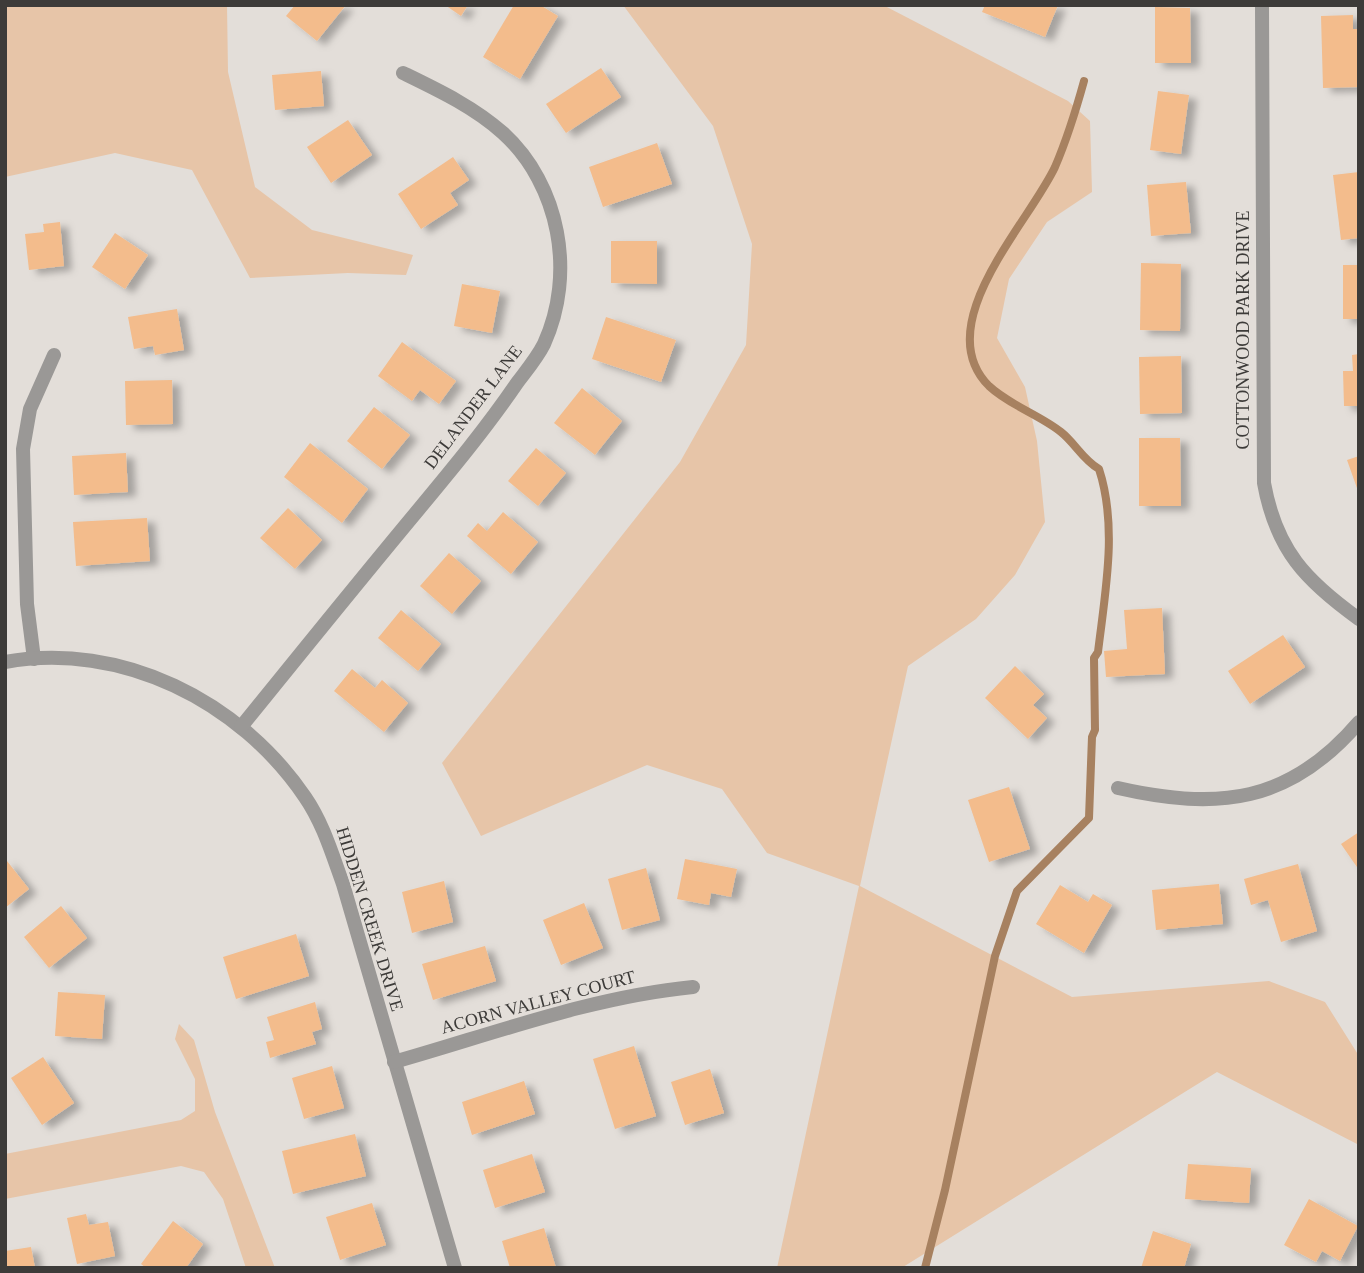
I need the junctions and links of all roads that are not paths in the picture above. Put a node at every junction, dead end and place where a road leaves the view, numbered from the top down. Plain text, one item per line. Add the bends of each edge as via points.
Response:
1 (1262, 5) edge
2 (403, 73) dead end
3 (54, 355) dead end
4 (1359, 620) edge
5 (33, 659) junction
6 (5, 662) edge
7 (1359, 722) edge
8 (241, 727) junction
9 (1118, 788) dead end
10 (693, 988) dead end
11 (394, 1062) junction
12 (454, 1268) edge

1 - 4 street, COTTONWOOD PARK DRIVE via 1264,483 1278,534 1295,564 1322,593
2 - 8 street, DELANDER LANE via 456,99 503,133 528,161 548,200 559,240 555,312 543,345 489,425
3 - 5 street via 30,409 23,449
5 - 6 street, HIDDEN CREEK DRIVE
5 - 8 street, HIDDEN CREEK DRIVE via 62,657 110,663 158,677
7 - 9 street via 1331,753 1297,777 1266,790 1185,800
8 - 11 street, HIDDEN CREEK DRIVE via 285,770 324,831
10 - 11 street, ACORN VALLEY COURT via 642,992 594,1003
11 - 12 street, HIDDEN CREEK DRIVE

